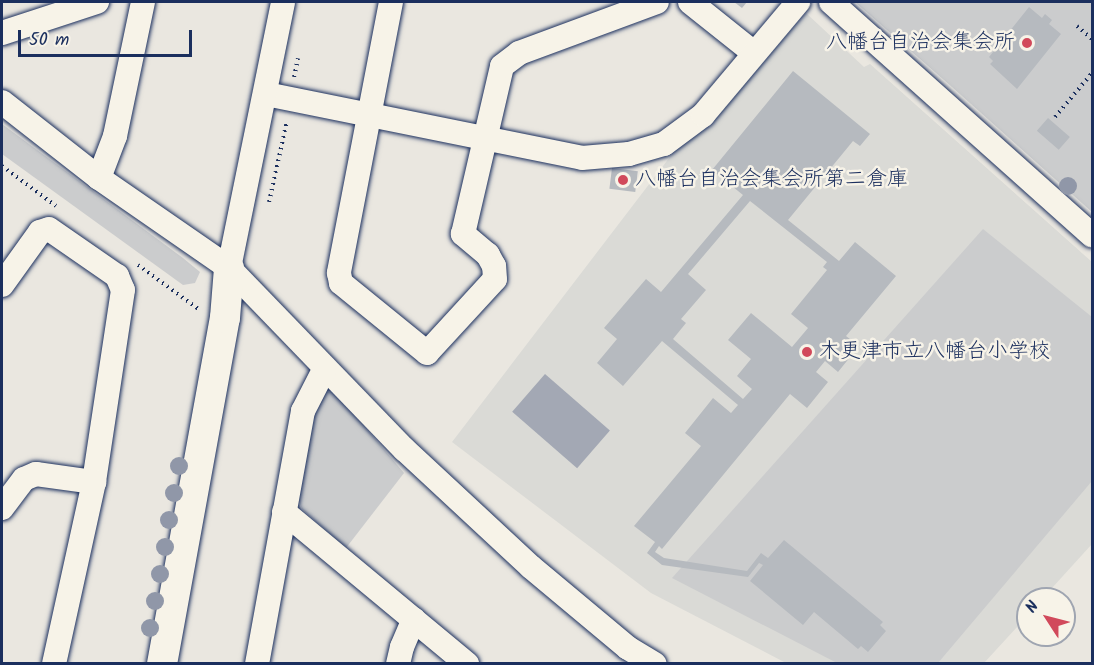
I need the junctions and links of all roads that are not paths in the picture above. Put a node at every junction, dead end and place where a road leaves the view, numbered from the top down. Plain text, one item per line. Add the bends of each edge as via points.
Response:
1 (97, 2) edge
2 (143, 2) edge
3 (284, 2) edge
4 (391, 2) edge
5 (657, 2) edge
6 (690, 2) edge
7 (798, 2) edge
8 (831, 2) edge
9 (2, 33) edge
10 (754, 53) junction
11 (266, 94) junction
12 (2, 102) edge
13 (368, 115) junction
14 (484, 139) junction
15 (99, 178) junction
16 (1092, 235) edge
17 (229, 268) junction
18 (2, 285) edge
19 (325, 368) junction
20 (94, 482) junction
21 (2, 508) edge
22 (284, 512) junction
23 (414, 619) junction
24 (54, 663) edge
25 (162, 663) edge
26 (257, 663) edge
27 (398, 663) edge
28 (467, 663) edge
29 (655, 663) edge

1 - 9 street
2 - 15 street via 115,136
3 - 11 street
4 - 13 street
5 - 14 street via 510,58 502,66
6 - 10 street
7 - 10 street
8 - 16 street
10 - 14 street via 703,115 664,144 630,154 582,158
11 - 13 street
11 - 17 street
12 - 15 street
13 - 14 street
13 - 14 street via 339,273 341,283 428,353 495,279 488,255 463,234
15 - 17 street
17 - 19 street
17 - 25 street via 225,318
18 - 20 street via 40,232 49,229 117,276 123,290
19 - 22 street via 303,411
19 - 29 street via 404,449 531,567 628,648
20 - 21 street via 36,474 24,479
20 - 24 street
22 - 23 street
22 - 26 street
23 - 27 street
23 - 28 street

